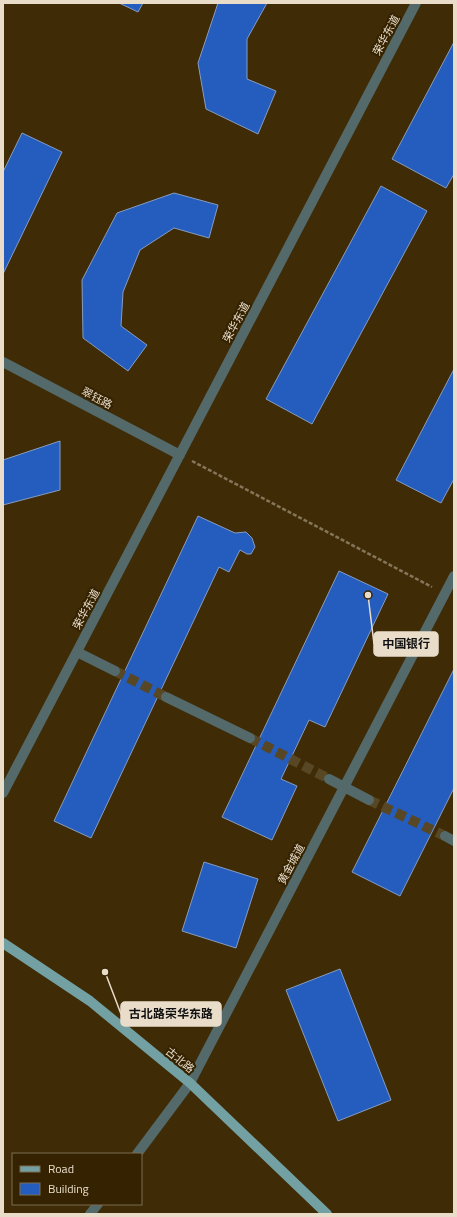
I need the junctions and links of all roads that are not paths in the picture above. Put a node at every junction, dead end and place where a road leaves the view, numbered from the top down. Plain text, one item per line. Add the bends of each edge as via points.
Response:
1 (416, 3) edge
2 (3, 362) edge
3 (180, 455) junction
4 (454, 576) edge
5 (77, 652) junction
6 (116, 671) tunnel mouth
7 (166, 697) tunnel mouth
8 (250, 738) tunnel mouth
9 (329, 779) tunnel mouth
10 (344, 787) junction
11 (3, 793) edge
12 (369, 800) tunnel mouth
13 (3, 943) edge
14 (190, 1083) junction
15 (138, 1153) edge
16 (97, 1205) edge
17 (90, 1214) edge
18 (327, 1214) edge

1 - 3 street, 荣华东道
2 - 3 street, 翠钰路
3 - 5 street, 荣华东道
4 - 10 street, 黄金城道
5 - 6 street
5 - 11 street, 荣华东道
7 - 8 street
9 - 10 street
10 - 12 street
10 - 14 street, 黄金城道
13 - 14 main road, 古北路 via 90,1001
14 - 15 street, 黄金城道
14 - 18 main road, 古北路
16 - 17 street

